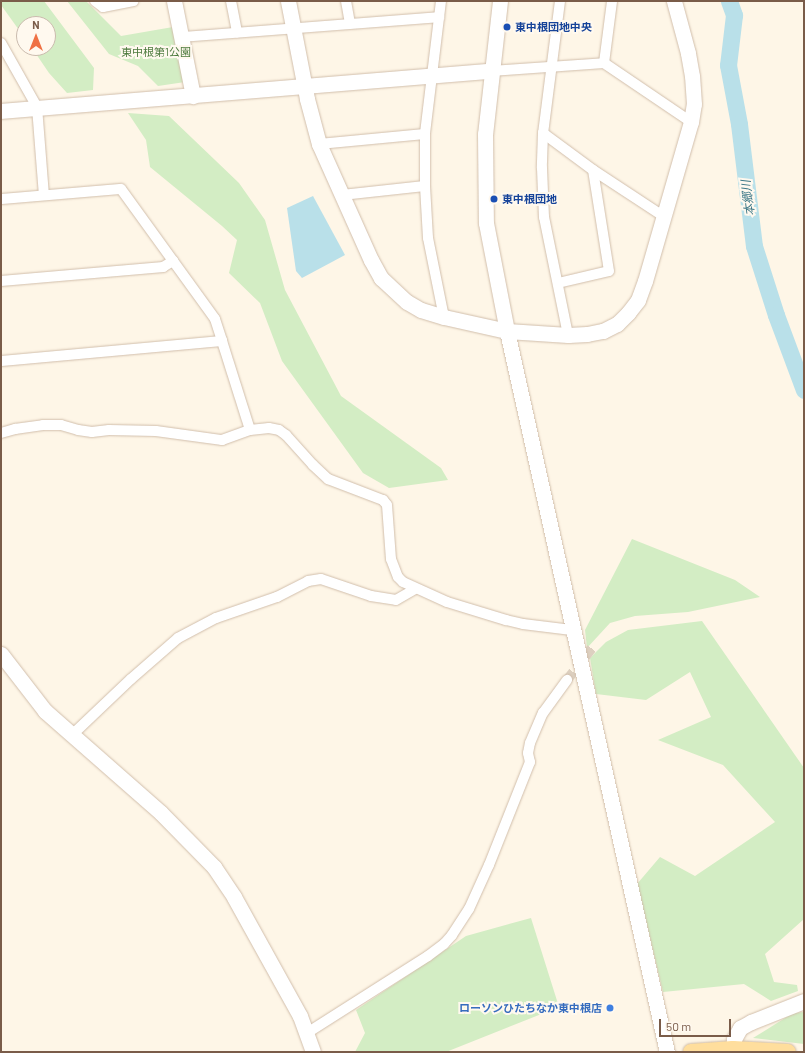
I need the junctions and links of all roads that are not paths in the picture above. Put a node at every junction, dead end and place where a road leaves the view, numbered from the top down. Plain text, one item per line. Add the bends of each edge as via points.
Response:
1 (95, 1) edge
2 (132, 1) edge
3 (174, 1) edge
4 (231, 1) edge
5 (288, 1) edge
6 (346, 1) edge
7 (441, 1) edge
8 (500, 1) edge
9 (560, 1) edge
10 (612, 1) edge
11 (674, 1) edge
12 (439, 17) junction
13 (350, 24) junction
14 (294, 29) junction
15 (238, 32) junction
16 (182, 37) junction
17 (1, 43) edge
18 (604, 63) junction
19 (552, 66) junction
20 (491, 71) junction
21 (432, 75) junction
22 (306, 86) junction
23 (193, 96) junction
24 (37, 107) junction
25 (1, 111) edge
26 (691, 122) junction
27 (543, 133) junction
28 (425, 134) junction
29 (319, 144) junction
30 (593, 170) junction
31 (425, 186) junction
32 (44, 195) junction
33 (342, 195) junction
34 (1, 199) edge
35 (663, 216) junction
36 (173, 261) junction
37 (1, 281) edge
38 (558, 284) junction
39 (444, 317) junction
40 (507, 331) junction
41 (568, 335) junction
42 (222, 341) junction
43 (1, 362) edge
44 (250, 430) junction
45 (1, 433) edge
46 (415, 589) junction
47 (572, 630) junction
48 (1, 654) edge
49 (567, 680) tunnel mouth
50 (72, 735) junction
51 (804, 1001) edge
52 (307, 1033) junction
53 (733, 1049) junction
54 (313, 1052) edge
55 (667, 1052) edge
56 (691, 1052) edge
57 (788, 1052) edge

1 - 2 street via 102,7
3 - 16 street
4 - 15 street
5 - 14 street
6 - 13 street
7 - 12 street
8 - 20 street
9 - 19 street
10 - 18 street
11 - 26 street via 692,76 694,104
12 - 13 street
12 - 21 street
13 - 14 street
14 - 15 street
14 - 22 street
15 - 16 street
16 - 23 street
17 - 24 street
18 - 19 street
18 - 26 street
19 - 20 street
19 - 27 street
20 - 21 street
20 - 40 street via 485,134 485,199 490,243
21 - 22 street
21 - 28 street
22 - 23 street
22 - 29 street
23 - 24 street
24 - 25 street
24 - 32 street
26 - 35 street
27 - 30 street
27 - 38 street via 544,217
28 - 29 street
28 - 31 street
29 - 33 street
30 - 35 street
30 - 38 street via 609,270
31 - 33 street
31 - 39 street via 428,238
32 - 34 street
32 - 36 street via 121,189
33 - 39 street via 381,278 406,302
35 - 41 street via 645,281 638,300 628,314 617,324 603,331
36 - 37 street via 162,267
36 - 42 street via 214,319
38 - 41 street
39 - 40 street
40 - 41 street
40 - 47 street
42 - 43 street
42 - 44 street
44 - 45 street via 222,440 156,431 92,432 61,425 43,425
44 - 46 street via 279,430 328,479 382,500 387,505 389,513 395,569 403,582
46 - 47 street via 506,620
46 - 50 street via 396,600 371,596 321,579 308,581 277,597 216,618 178,638
47 - 55 street
48 - 50 street via 45,711
49 - 52 street via 543,713 530,743 530,762 490,865 469,909 452,935 428,956 399,972
50 - 52 street via 161,813 214,867 241,910
51 - 53 street via 740,1028 734,1038
52 - 54 street
53 - 56 main road
53 - 57 main road

